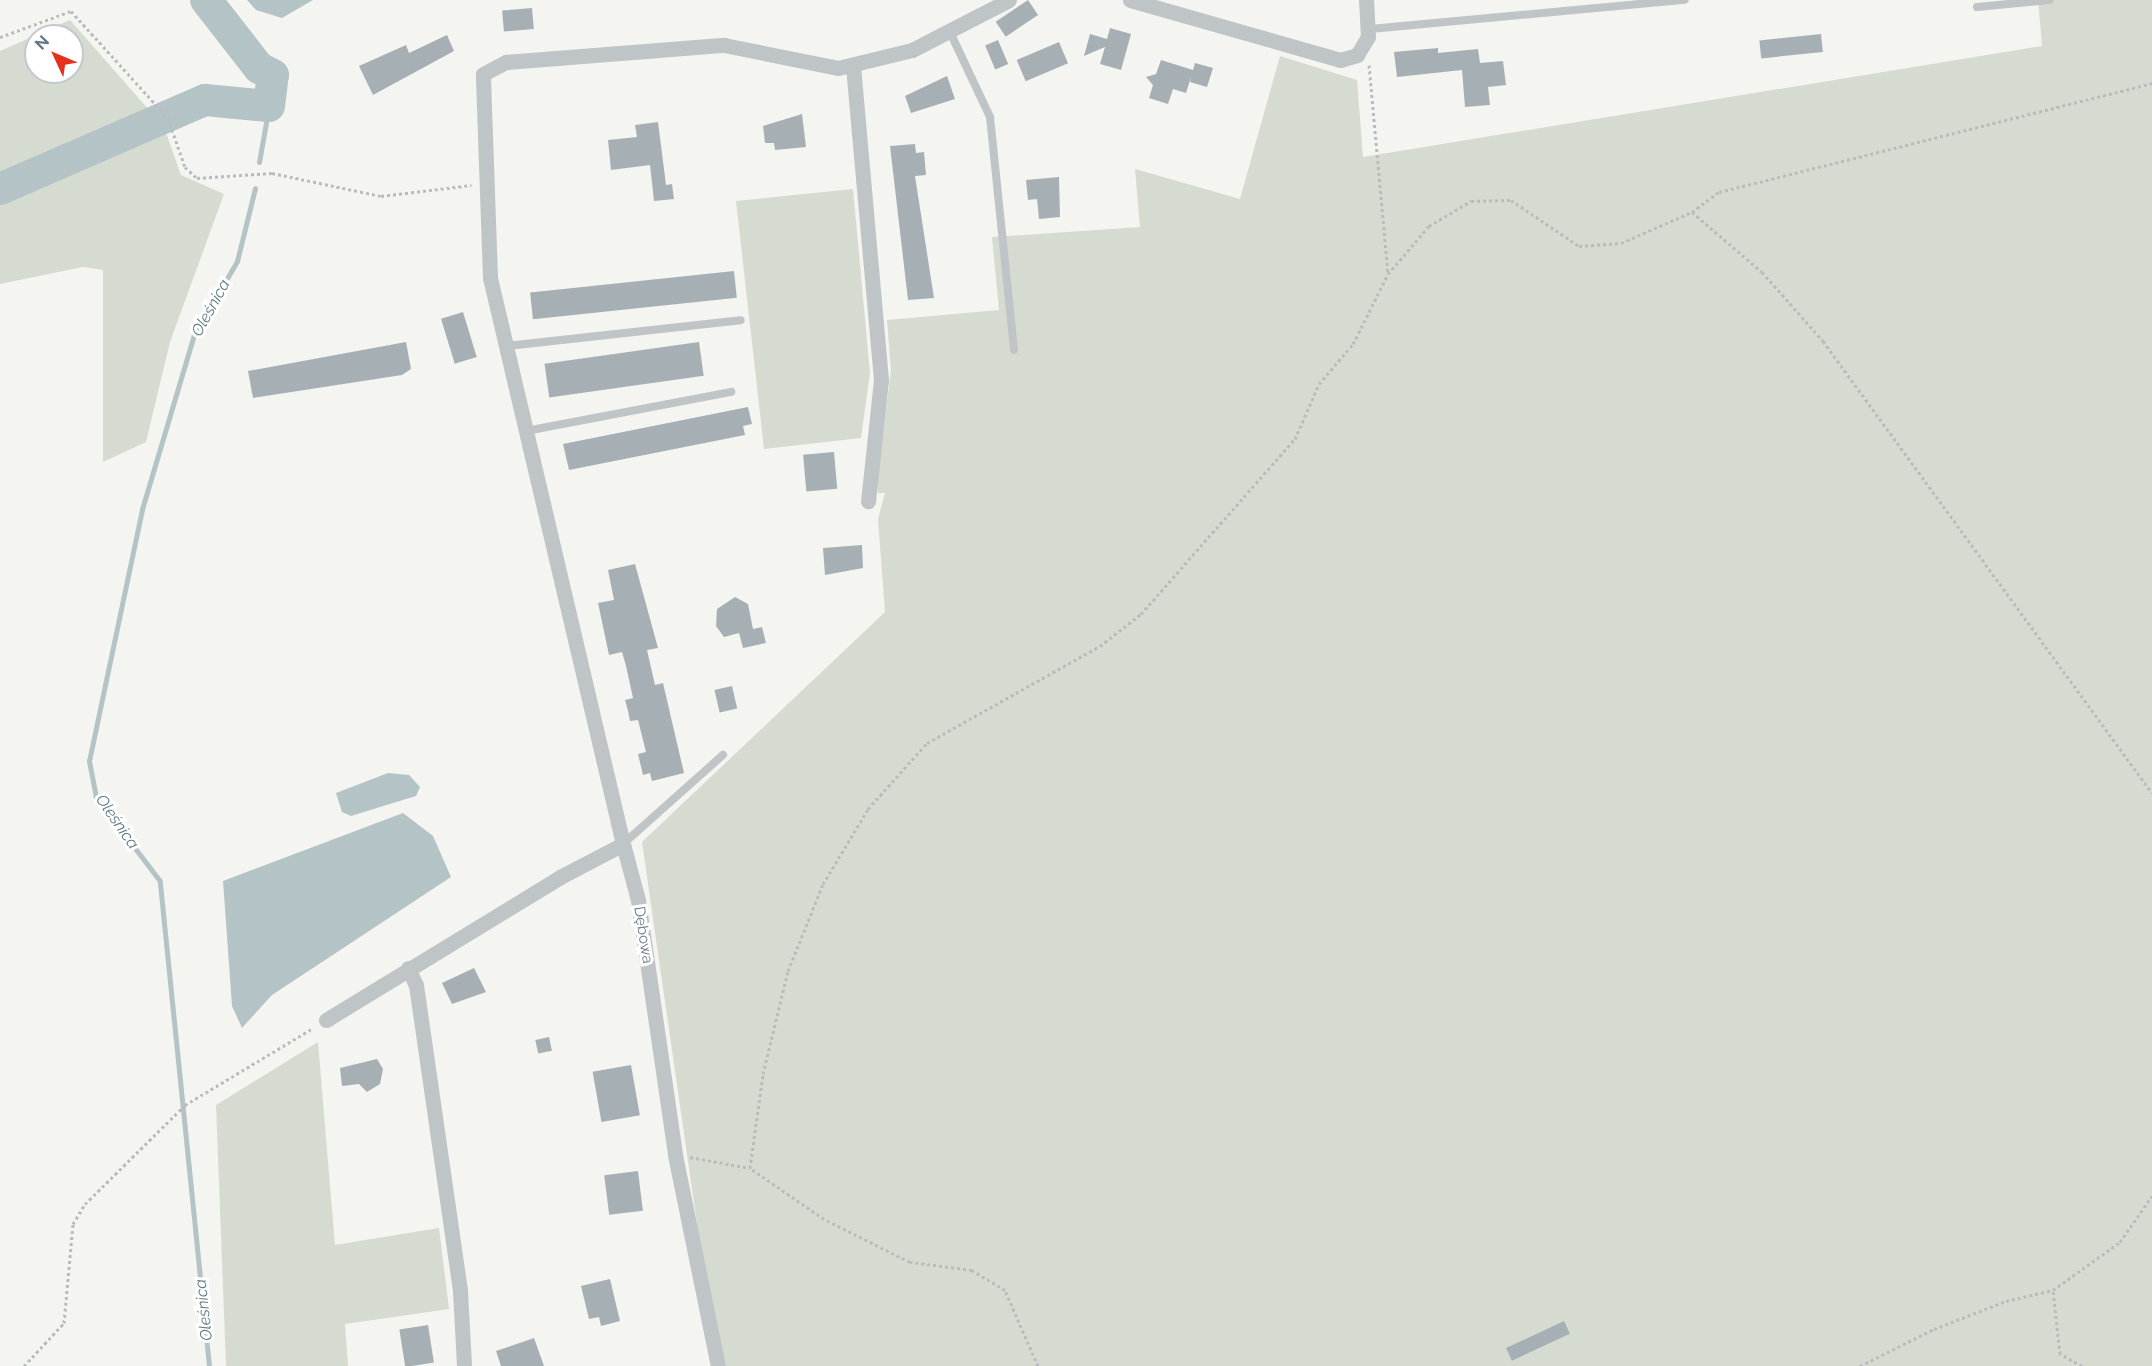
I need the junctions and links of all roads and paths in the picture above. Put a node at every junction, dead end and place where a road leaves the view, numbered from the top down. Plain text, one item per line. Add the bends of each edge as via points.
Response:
1 (1009, 0) edge
2 (1130, 0) edge
3 (1366, 0) edge
4 (1685, 0) edge
5 (2050, 0) edge
6 (1977, 7) dead end
7 (1370, 29) junction
8 (950, 32) junction
9 (0, 37) edge
10 (1364, 47) junction
11 (853, 66) junction
12 (2152, 83) edge
13 (485, 184) junction
14 (1692, 212) junction
15 (1388, 274) junction
16 (741, 320) dead end
17 (507, 346) junction
18 (1014, 350) dead end
19 (731, 392) dead end
20 (526, 430) junction
21 (868, 501) dead end
22 (723, 755) dead end
23 (2152, 793) edge
24 (623, 844) junction
25 (408, 968) junction
26 (326, 1020) joint
27 (675, 1155) junction
28 (750, 1168) junction
29 (2152, 1196) edge
30 (2053, 1290) junction
31 (24, 1366) edge
32 (464, 1366) edge
33 (718, 1366) edge
34 (1038, 1366) edge
35 (1860, 1366) edge
36 (2082, 1366) edge

1 - 8 street
2 - 10 street via 1340,60
3 - 7 street
4 - 7 lane
5 - 6 lane
7 - 10 street
8 - 11 street via 899,55
8 - 18 lane via 990,117
9 - 13 path via 71,11 168,118 185,167 197,178 272,173 381,196
10 - 15 path
11 - 13 street, Dębowa via 822,68 724,45 497,63 483,74
11 - 21 street via 880,380
12 - 14 path via 1719,192
13 - 17 street, Dębowa via 490,278
14 - 15 path via 1621,243 1579,246 1511,200 1471,201 1429,226
14 - 23 path via 1762,272 1823,341
15 - 28 path via 1353,344 1319,384 1295,439 1141,614 1100,646 927,742 868,809 823,884 788,971 763,1074
16 - 17 lane
17 - 20 street, Dębowa
19 - 20 lane
20 - 24 street, Dębowa
22 - 24 lane
24 - 25 street
24 - 27 street, Dębowa via 638,900
25 - 26 street
25 - 32 street via 416,985 460,1291
26 - 31 path via 184,1105 85,1204 73,1224 64,1323
27 - 28 path
27 - 33 street, Dębowa
28 - 34 path via 824,1219 910,1262 972,1270 1005,1290
29 - 30 path via 2120,1242
30 - 35 path via 2006,1301 1934,1329
30 - 36 path via 2060,1354

